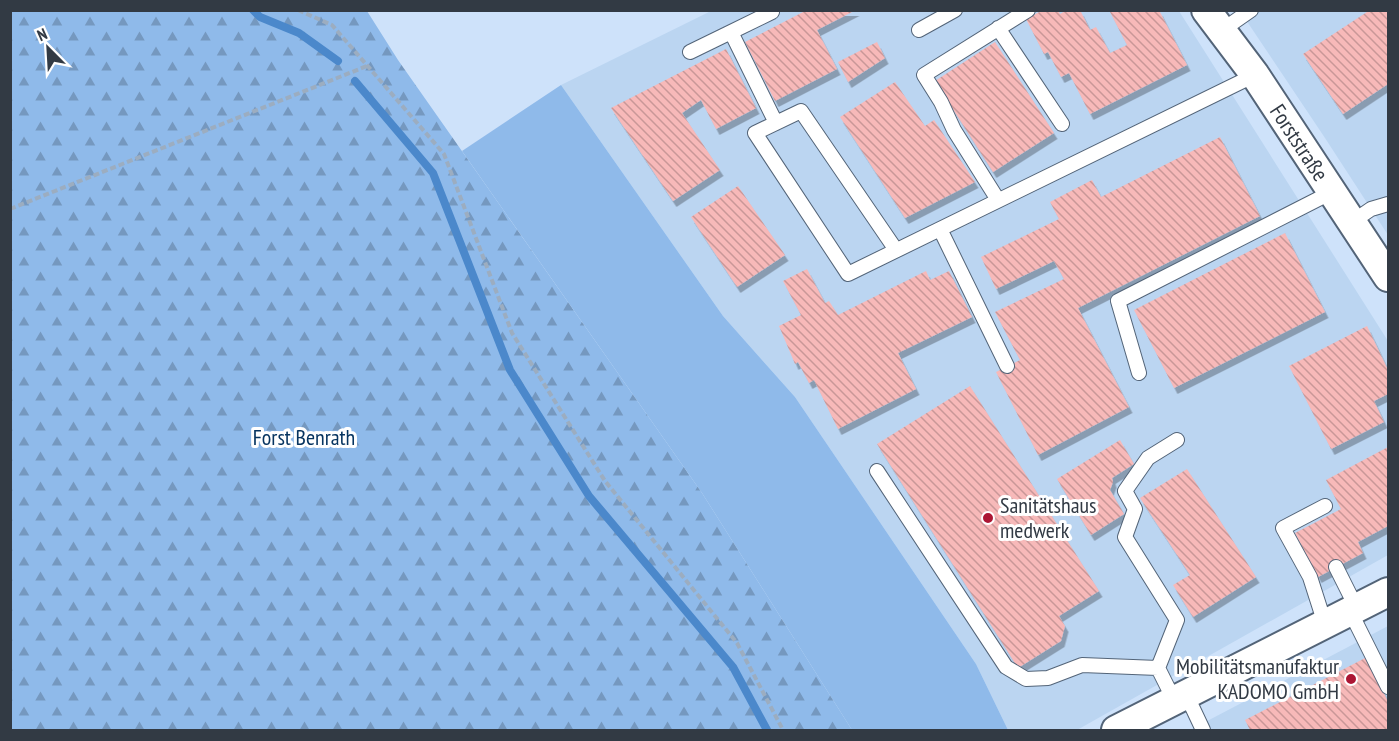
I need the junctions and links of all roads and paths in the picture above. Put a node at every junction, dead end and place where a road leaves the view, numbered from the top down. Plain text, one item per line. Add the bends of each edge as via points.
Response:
1 (298, 10) edge
2 (955, 10) edge
3 (1028, 10) edge
4 (1251, 10) edge
5 (772, 12) edge
6 (1214, 21) edge
7 (998, 28) junction
8 (919, 30) dead end
9 (731, 32) junction
10 (690, 52) dead end
11 (367, 66) junction
12 (1255, 75) junction
13 (776, 123) junction
14 (1062, 124) dead end
15 (1332, 192) junction
16 (998, 200) junction
17 (1389, 204) edge
18 (10, 209) edge
19 (1352, 222) junction
20 (940, 229) junction
21 (896, 250) junction
22 (1389, 277) edge
23 (1007, 366) dead end
24 (1139, 372) dead end
25 (1178, 440) dead end
26 (877, 471) dead end
27 (1325, 506) dead end
28 (1336, 567) dead end
29 (1389, 592) edge
30 (1353, 610) junction
31 (1325, 624) junction
32 (1158, 668) junction
33 (1389, 687) edge
34 (1180, 697) junction
35 (783, 730) edge
36 (1116, 730) edge
37 (1203, 730) edge

1 - 11 path via 332,26
2 - 8 lane
3 - 7 lane
4 - 6 lane
5 - 9 lane
6 - 12 street, Forststraße
7 - 14 lane
7 - 16 lane via 924,75
9 - 10 lane
9 - 13 lane
11 - 18 path
11 - 35 path via 444,154 518,343 605,481 737,643
12 - 15 street, Forststraße
12 - 16 lane
13 - 21 lane via 801,111
13 - 21 lane via 755,133 848,274
15 - 19 street, Forststraße
15 - 24 lane via 1118,302
16 - 20 lane
17 - 19 lane via 1371,208
19 - 22 street, Forststraße
20 - 21 lane
20 - 23 lane
25 - 32 lane via 1148,458 1125,491 1135,509 1125,537 1177,620
26 - 32 lane via 1006,667 1026,679 1048,678 1082,665
27 - 31 lane via 1283,528 1310,577
28 - 30 lane
29 - 30 street
30 - 31 street
30 - 33 lane
31 - 34 street
32 - 34 lane
34 - 36 street
34 - 37 lane

